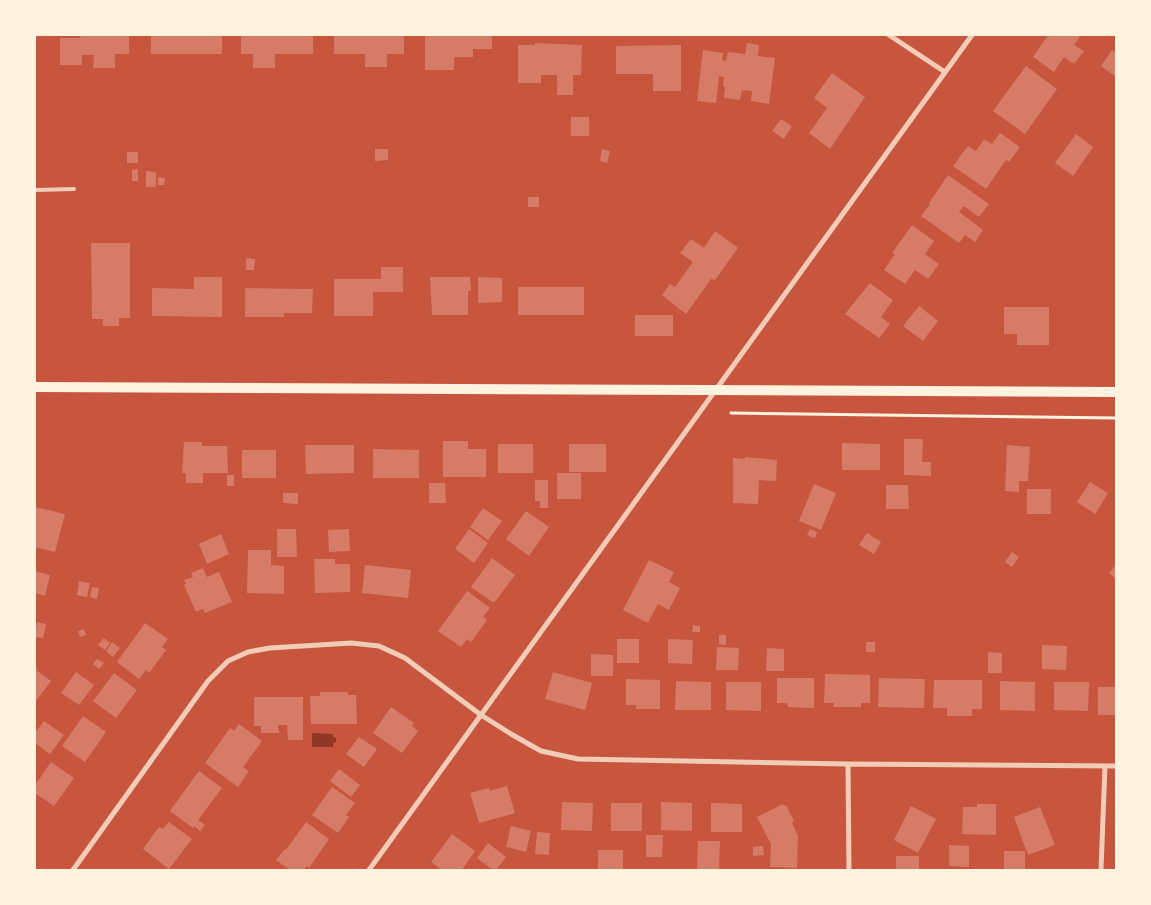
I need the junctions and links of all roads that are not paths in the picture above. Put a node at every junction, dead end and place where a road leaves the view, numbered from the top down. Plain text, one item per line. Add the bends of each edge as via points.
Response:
1 (889, 35) edge
2 (972, 35) edge
3 (945, 72) junction
4 (74, 189) dead end
5 (35, 190) edge
6 (35, 387) edge
7 (716, 390) junction
8 (1116, 392) edge
9 (481, 715) junction
10 (848, 764) junction
11 (1104, 766) junction
12 (1116, 766) edge
13 (73, 870) edge
14 (369, 870) edge
15 (849, 870) edge
16 (1101, 870) edge

1 - 3 street
2 - 3 street
3 - 7 street
4 - 5 lane
6 - 7 main road
7 - 8 main road
7 - 9 street
9 - 10 street via 542,751 578,759
9 - 13 street via 405,658 379,646 351,643 248,652 228,661 208,682
9 - 14 street
10 - 11 street
10 - 15 street
11 - 12 street
11 - 16 street

